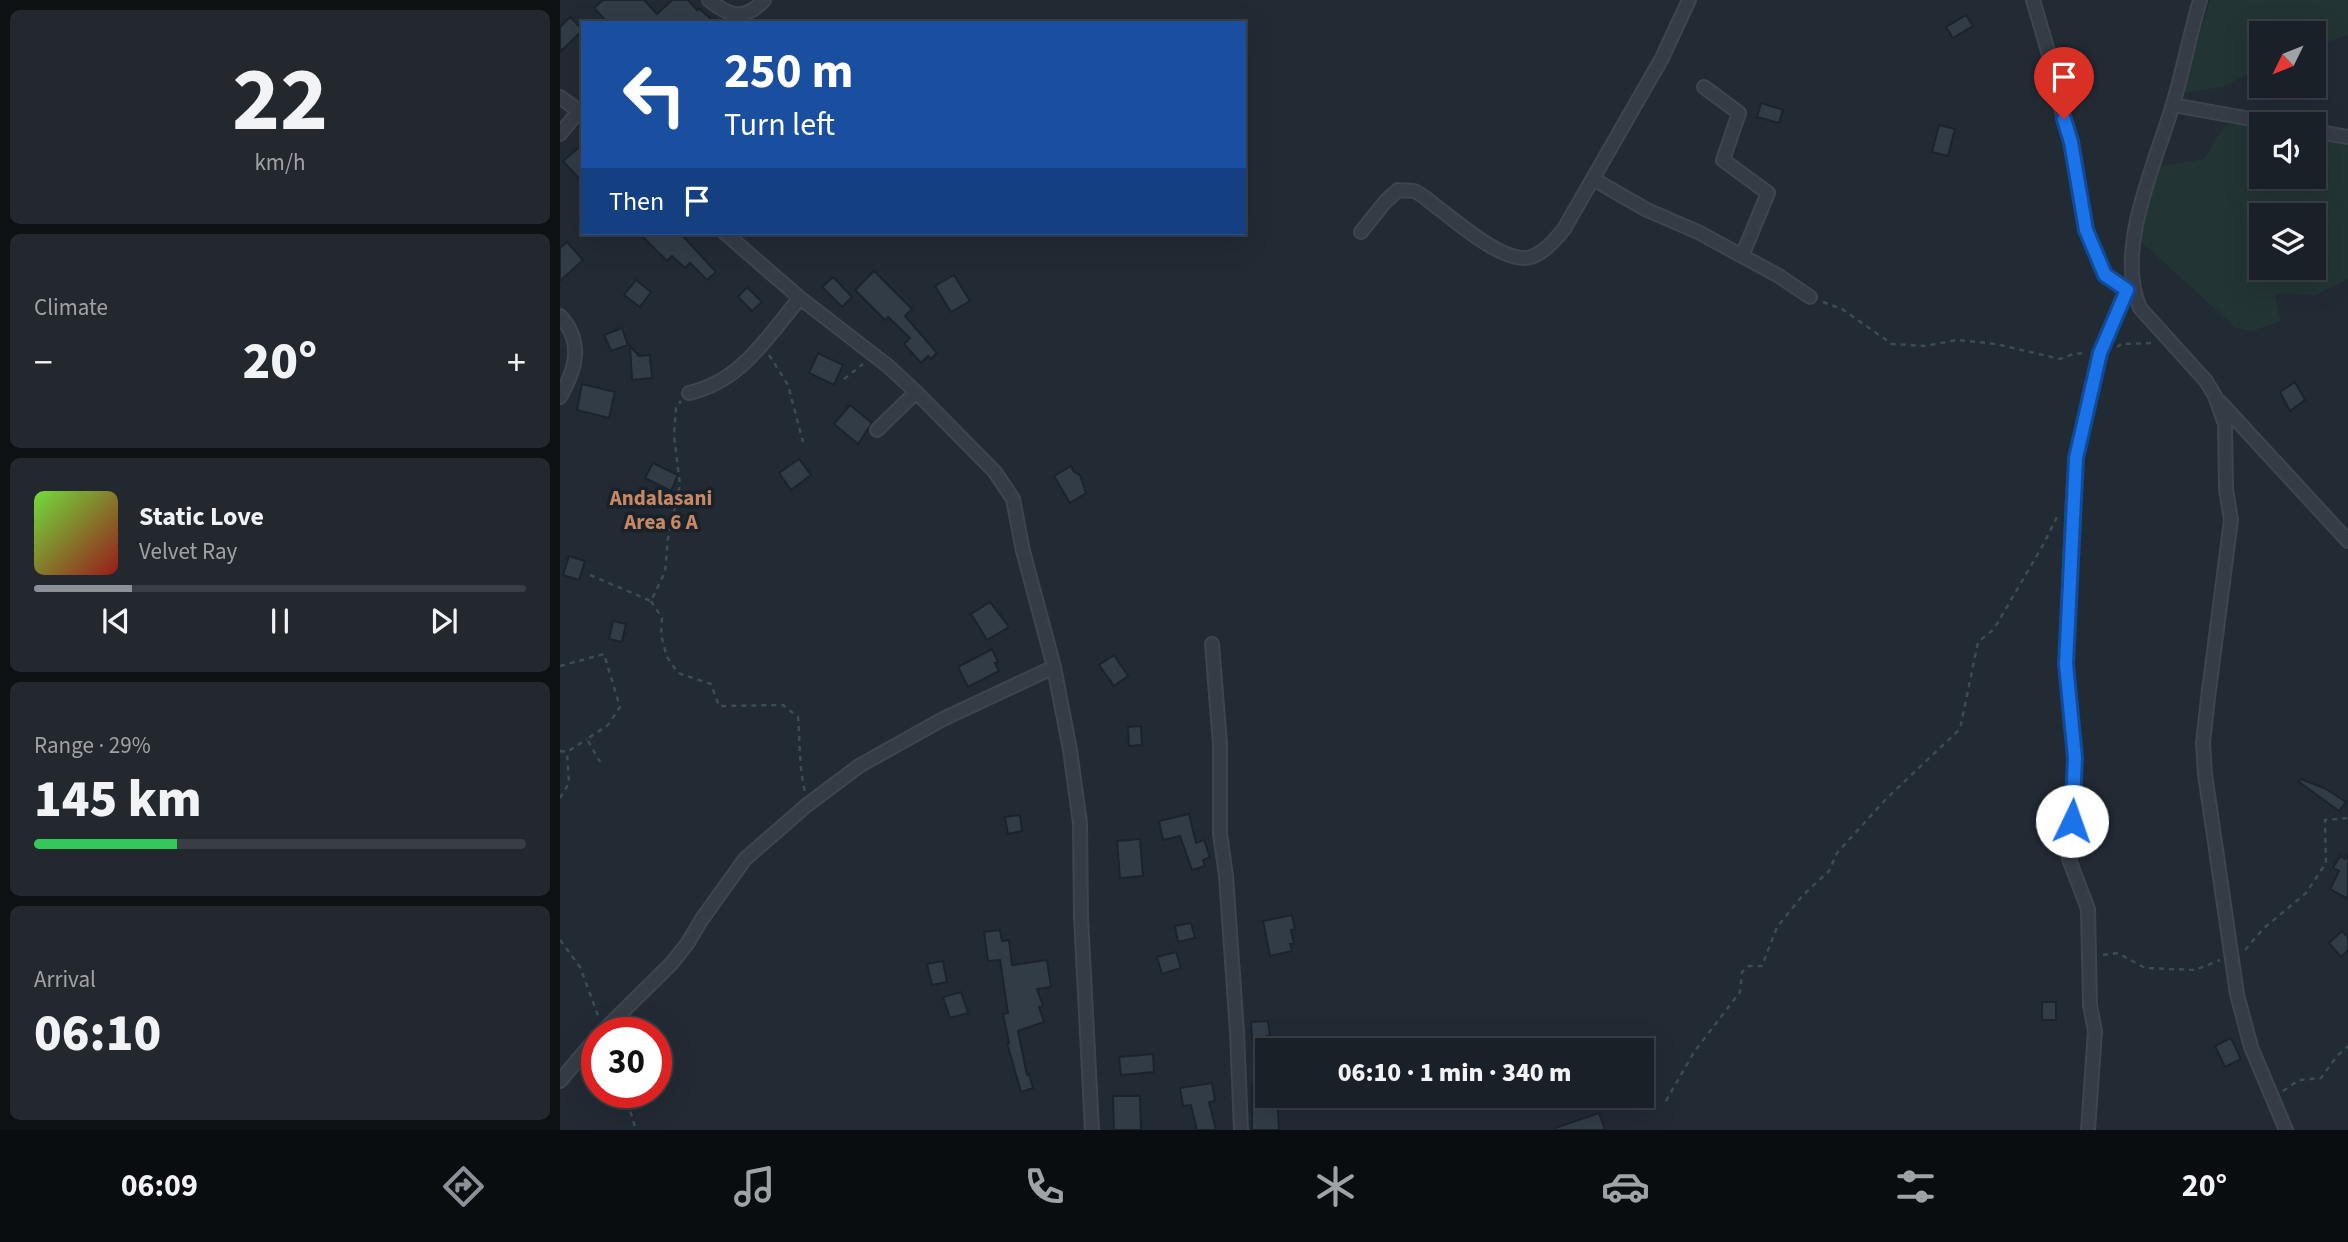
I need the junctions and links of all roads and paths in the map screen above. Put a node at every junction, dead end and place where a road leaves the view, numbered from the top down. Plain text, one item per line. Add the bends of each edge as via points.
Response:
1 (709, 0) edge
2 (764, 0) edge
3 (1689, 0) edge
4 (2033, 0) edge
5 (2200, 0) edge
6 (1704, 87) dead end
7 (560, 97) edge
8 (2173, 105) junction
9 (581, 113) edge
10 (2249, 119) edge
11 (2326, 133) edge
12 (560, 134) edge
13 (2348, 137) edge
14 (1593, 179) junction
15 (1361, 232) dead end
16 (727, 235) edge
17 (1742, 256) junction
18 (2130, 286) junction
19 (1810, 296) joint
20 (800, 298) junction
21 (560, 316) edge
22 (2170, 340) junction
23 (765, 341) junction
24 (2100, 353) junction
25 (873, 355) junction
26 (844, 379) dead end
27 (916, 392) junction
28 (689, 393) joint
29 (2215, 396) junction
30 (560, 397) edge
31 (877, 430) dead end
32 (803, 442) dead end
33 (2059, 513) dead end
34 (2348, 541) edge
35 (590, 575) dead end
36 (651, 601) junction
37 (1212, 645) dead end
38 (560, 666) edge
39 (1054, 667) junction
40 (587, 739) junction
41 (560, 751) edge
42 (567, 752) junction
43 (600, 762) dead end
44 (560, 798) edge
45 (807, 805) junction
46 (560, 940) edge
47 (596, 1017) edge
48 (617, 1017) edge
49 (2348, 1046) edge
50 (581, 1056) edge
51 (560, 1081) edge
52 (2272, 1098) junction
53 (1666, 1101) dead end
54 (629, 1108) edge
55 (636, 1130) edge
56 (1092, 1130) edge
57 (1241, 1130) edge
58 (2088, 1130) edge
59 (2286, 1130) edge

1 - 2 street via 731,15 743,14
3 - 14 street via 1662,58
4 - 18 street via 2071,142 2086,230 2105,275
5 - 8 street
6 - 17 street via 1739,113 1723,160 1768,193
7 - 9 street
8 - 10 street
8 - 18 street via 2141,211
9 - 12 street
11 - 13 street
14 - 15 street via 1558,236 1529,257 1502,253 1416,191 1398,190
14 - 17 street
16 - 20 street
17 - 19 street
18 - 22 street via 2140,308
18 - 24 street
19 - 24 path via 1842,309 1892,344 1925,346 1957,340 2060,359
20 - 23 street
20 - 25 street
21 - 30 street via 574,334 576,355
22 - 24 path via 2121,344
22 - 29 street
23 - 28 street via 723,381
23 - 32 path via 788,385
24 - 58 street via 2076,458 2066,664 2075,758 2069,859 2088,909 2090,1005 2095,1031
25 - 26 path
25 - 27 street
27 - 31 street
27 - 39 street via 1011,494
28 - 36 path via 676,408 680,485 665,572
29 - 34 street
29 - 52 street via 2225,424 2225,489 2231,520 2203,743 2205,774 2236,994
33 - 53 path via 1994,629 1978,642 1961,729 1886,799 1777,927 1762,966 1749,966 1742,972 1740,992 1694,1052
35 - 36 path
36 - 45 path via 662,618 667,657 678,673 711,684 719,706 783,705 798,718
37 - 57 street
38 - 40 path via 604,654 620,707 608,725
39 - 45 street via 943,719 859,766
39 - 56 street via 1080,824
40 - 42 path
40 - 43 path
41 - 42 path
42 - 44 path via 569,783
45 - 48 street via 745,859 671,964
46 - 47 path via 580,967
49 - 52 path via 2321,1079 2299,1080
50 - 51 street
52 - 59 street
54 - 55 path

